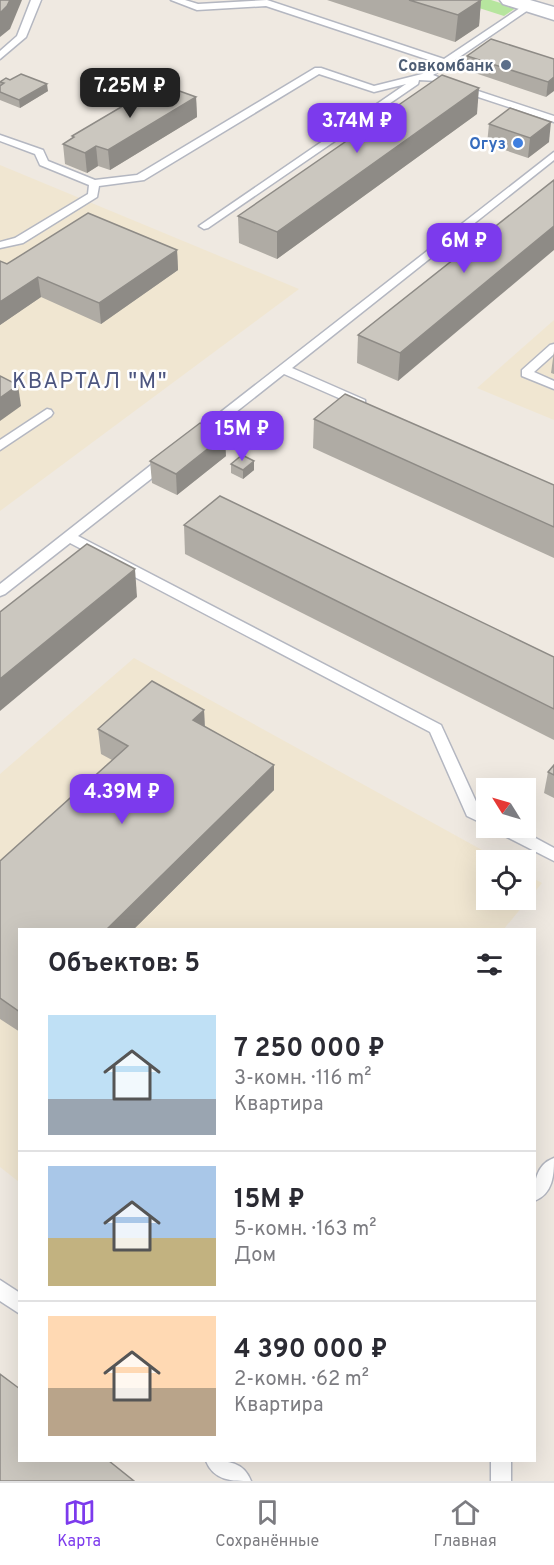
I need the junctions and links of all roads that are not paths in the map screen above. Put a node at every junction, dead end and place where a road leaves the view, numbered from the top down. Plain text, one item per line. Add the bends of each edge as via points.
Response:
1 (36, 0) edge
2 (176, 0) edge
3 (520, 3) edge
4 (554, 14) edge
5 (0, 56) edge
6 (445, 62) junction
7 (425, 76) junction
8 (554, 119) edge
9 (0, 138) edge
10 (554, 155) edge
11 (94, 183) junction
12 (204, 226) dead end
13 (0, 245) edge
14 (554, 348) edge
15 (284, 369) junction
16 (554, 385) edge
17 (370, 407) edge
18 (47, 412) dead end
19 (0, 446) edge
20 (69, 537) junction
21 (0, 591) edge
22 (476, 814) edge
23 (522, 838) edge
24 (554, 855) edge
25 (554, 1166) edge
26 (536, 1190) edge
27 (0, 1289) edge
28 (18, 1303) edge
29 (217, 1462) edge
30 (501, 1462) edge
31 (241, 1481) edge
32 (501, 1481) edge

1 - 5 lane via 21,37
2 - 6 lane via 197,7 267,3
3 - 4 street
3 - 6 lane
6 - 7 lane
7 - 8 lane
7 - 11 lane via 374,89 318,70 140,178
7 - 12 lane
9 - 11 lane via 39,152 44,163
10 - 15 lane
11 - 13 lane via 93,195 19,241
14 - 16 lane via 526,373
15 - 17 lane
15 - 20 lane
18 - 19 lane
20 - 21 lane
20 - 22 lane via 436,729
23 - 24 lane
25 - 26 lane
27 - 28 lane
29 - 31 lane
30 - 32 lane

